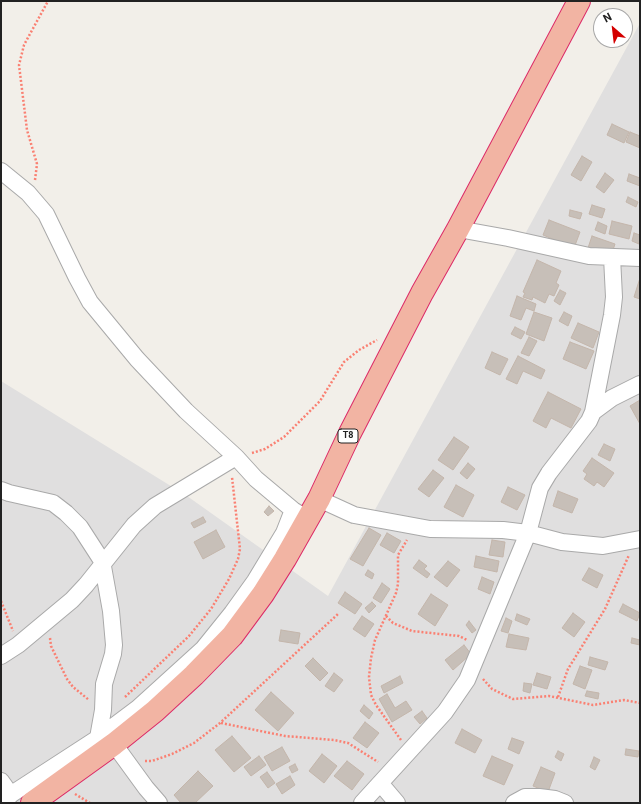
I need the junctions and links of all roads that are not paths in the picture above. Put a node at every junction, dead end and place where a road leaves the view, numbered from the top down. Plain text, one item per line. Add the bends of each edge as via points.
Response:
1 (579, 1) edge
2 (2, 172) edge
3 (458, 229) junction
4 (612, 257) junction
5 (640, 258) edge
6 (640, 384) edge
7 (592, 412) junction
8 (232, 459) junction
9 (1, 490) edge
10 (319, 499) junction
11 (300, 514) junction
12 (528, 533) junction
13 (637, 539) edge
14 (103, 565) junction
15 (1, 656) edge
16 (113, 748) junction
17 (1, 781) edge
18 (380, 782) junction
19 (6, 798) edge
20 (32, 803) edge
21 (159, 803) edge
22 (362, 803) edge
23 (397, 803) edge
24 (514, 803) edge
25 (565, 803) edge

1 - 3 highway, T8
2 - 8 street via 28,193 46,214 90,302 109,327
3 - 4 street via 589,256
3 - 10 highway, T8 via 350,433
4 - 5 street
4 - 7 street via 612,315
6 - 7 street via 612,398
7 - 12 street via 589,421 549,472 540,488
8 - 11 street
8 - 14 street via 155,506 134,525
9 - 14 street via 53,503 66,513 92,544
10 - 11 highway, T8
10 - 12 street via 354,515 430,529
11 - 16 highway, T8 via 263,594 232,636 189,680
12 - 13 street via 562,542 603,546
12 - 18 street via 467,680 456,698
14 - 15 street via 86,585 48,620
14 - 16 street via 114,645 104,684 103,710
16 - 19 street
16 - 20 highway, T8
16 - 21 street
17 - 19 street
18 - 22 street
18 - 23 street
24 - 25 street via 525,797 555,799

